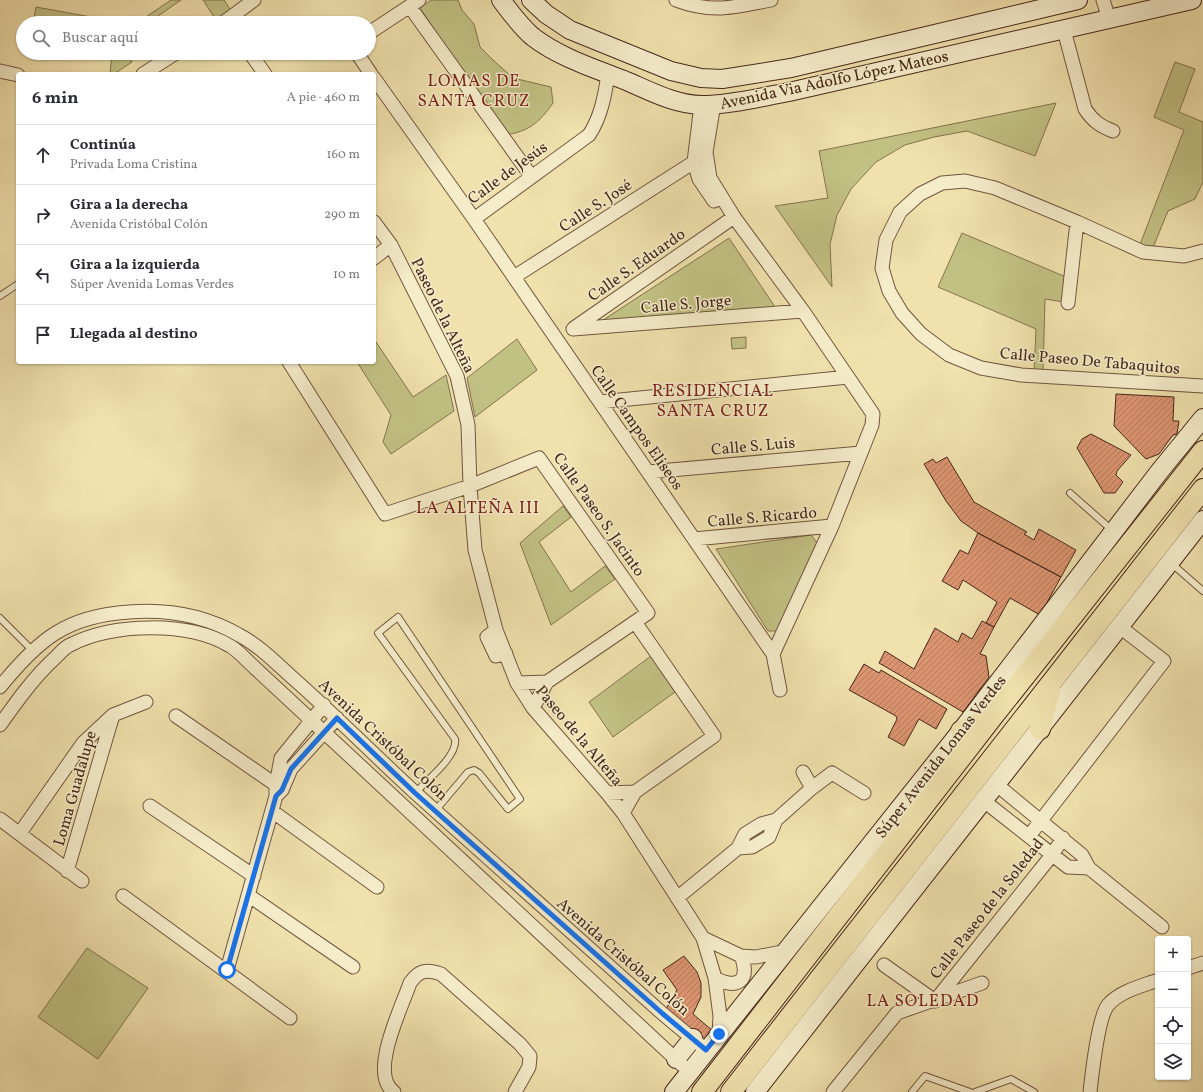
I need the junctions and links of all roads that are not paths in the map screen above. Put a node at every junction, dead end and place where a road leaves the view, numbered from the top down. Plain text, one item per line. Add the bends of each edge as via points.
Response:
1 (254, 0) edge
2 (501, 0) edge
3 (531, 0) edge
4 (676, 0) edge
5 (771, 0) edge
6 (1078, 0) edge
7 (1103, 0) edge
8 (1192, 0) edge
9 (1168, 2) edge
10 (414, 3) edge
11 (234, 16) edge
12 (1109, 19) junction
13 (376, 28) edge
14 (1064, 30) junction
15 (165, 60) edge
16 (255, 60) edge
17 (362, 60) edge
18 (0, 71) edge
19 (146, 72) edge
20 (264, 72) edge
21 (370, 72) edge
22 (16, 74) edge
23 (608, 74) junction
24 (376, 81) edge
25 (707, 105) junction
26 (1113, 131) dead end
27 (694, 162) junction
28 (531, 176) junction
29 (474, 219) junction
30 (730, 220) junction
31 (1077, 222) junction
32 (376, 225) edge
33 (391, 245) junction
34 (1203, 251) edge
35 (376, 256) edge
36 (514, 277) junction
37 (16, 285) edge
38 (0, 296) edge
39 (1068, 303) dead end
40 (797, 311) junction
41 (573, 329) junction
42 (556, 339) junction
43 (290, 364) edge
44 (844, 377) junction
45 (1203, 386) edge
46 (600, 402) junction
47 (1203, 418) edge
48 (1203, 452) edge
49 (861, 453) junction
50 (648, 472) junction
51 (470, 486) junction
52 (1203, 490) edge
53 (1070, 493) dead end
54 (1203, 520) edge
55 (832, 526) junction
56 (1114, 532) junction
57 (694, 539) junction
58 (1169, 562) junction
59 (1203, 591) edge
60 (0, 618) edge
61 (635, 622) junction
62 (1120, 627) junction
63 (32, 650) junction
64 (773, 654) junction
65 (547, 682) junction
66 (1052, 682) junction
67 (517, 683) junction
68 (0, 687) edge
69 (780, 690) dead end
70 (146, 702) dead end
71 (324, 705) junction
72 (533, 708) junction
73 (113, 715) junction
74 (176, 716) dead end
75 (337, 718) junction
76 (991, 719) junction
77 (311, 720) junction
78 (0, 725) edge
79 (1040, 729) junction
80 (961, 731) junction
81 (324, 733) junction
82 (803, 772) dead end
83 (997, 785) junction
84 (812, 788) junction
85 (278, 790) junction
86 (635, 792) junction
87 (415, 793) junction
88 (607, 793) junction
89 (864, 793) dead end
90 (984, 802) junction
91 (150, 806) dead end
92 (272, 811) junction
93 (436, 811) junction
94 (623, 813) junction
95 (0, 819) edge
96 (1042, 821) junction
97 (20, 833) junction
98 (1030, 836) junction
99 (1063, 838) junction
100 (1052, 855) junction
101 (1088, 868) junction
102 (67, 871) junction
103 (254, 876) junction
104 (82, 882) dead end
105 (377, 887) dead end
106 (248, 895) junction
107 (122, 896) dead end
108 (677, 898) junction
109 (1162, 927) dead end
110 (703, 938) junction
111 (787, 951) junction
112 (741, 956) junction
113 (1203, 963) edge
114 (884, 965) dead end
115 (353, 967) dead end
116 (1191, 967) edge
117 (227, 970) junction
118 (715, 978) junction
119 (1155, 981) edge
120 (982, 983) dead end
121 (935, 1001) junction
122 (290, 1018) dead end
123 (719, 1034) junction
124 (693, 1038) junction
125 (706, 1050) junction
126 (676, 1059) junction
127 (689, 1072) junction
128 (394, 1092) edge
129 (515, 1092) edge
130 (674, 1092) edge
131 (702, 1092) edge
132 (731, 1092) edge
133 (756, 1092) edge
134 (832, 1092) edge
135 (912, 1092) edge
136 (970, 1092) edge
137 (976, 1092) edge
138 (1034, 1092) edge
139 (1090, 1092) edge

1 - 11 street
2 - 23 main road, Avenida Via Adolfo López Mateos via 533,36 558,52
3 - 6 main road, Avenida Via Adolfo López Mateos via 546,14 577,33 671,72 722,79 791,68
4 - 5 street via 707,9
7 - 12 street
8 - 9 main road, Avenida Via Adolfo López Mateos
9 - 12 main road, Avenida Via Adolfo López Mateos
10 - 13 street
10 - 28 street
12 - 14 main road, Avenida Via Adolfo López Mateos
14 - 25 main road, Avenida Via Adolfo López Mateos via 789,92
14 - 26 street via 1085,109 1091,119
15 - 19 street
16 - 20 street
17 - 21 street
18 - 22 street
23 - 25 main road, Avenida Via Adolfo López Mateos via 684,103
23 - 28 street, Calle de Jesús via 596,124 589,135
24 - 29 street, Calle de Jesús
25 - 27 street
25 - 30 street via 707,165 710,178
27 - 30 street via 699,179
27 - 36 street, Calle S. José
28 - 29 street, Calle de Jesús
29 - 36 street, Calle Campos Eliseos
30 - 40 street
30 - 41 street, Calle S. Eduardo
31 - 34 street, Calle Paseo De Tabaquitos via 1143,252 1184,256
31 - 39 street
31 - 45 street, Calle Paseo De Tabaquitos via 994,188 965,181 942,183 920,194 900,212 886,240 882,268 889,292 902,313 921,334 949,355 981,368 1021,375
32 - 33 street, Paseo de la Alteña
33 - 35 street
33 - 51 street, Paseo de la Alteña via 457,376 468,425
36 - 42 street, Calle Campos Eliseos
37 - 38 lane
40 - 41 street, Calle S. Jorge
40 - 44 street
41 - 42 street, Calle S. Eduardo
42 - 46 street, Calle Campos Eliseos
43 - 51 street via 385,514
44 - 46 street
44 - 49 street via 872,425
46 - 50 street, Calle Campos Eliseos
47 - 56 main road, Súper Avenida Lomas Verdes
48 - 76 main road, Súper Avenida Lomas Verdes
49 - 50 street, Calle S. Luis
49 - 55 street
50 - 57 street, Calle Campos Eliseos
51 - 61 street, Calle Paseo S. Jacinto via 539,458 648,613
51 - 67 street, Paseo de la Alteña via 475,550 496,630
52 - 66 main road
53 - 56 lane
54 - 58 main road
55 - 57 street, Calle S. Ricardo
55 - 64 street
56 - 80 main road, Súper Avenida Lomas Verdes
57 - 64 street, Calle Campos Eliseos
58 - 59 lane
58 - 62 main road
60 - 63 lane
61 - 65 street
61 - 86 street via 714,736
62 - 79 main road
62 - 96 street, Calle Paseo de la Soledad via 1164,662
63 - 68 street, Avenida Cristóbal Colón
63 - 71 street, Avenida Cristóbal Colón via 62,628 103,613 174,613 207,620 238,634
64 - 69 street, Calle Campos Eliseos
65 - 67 street
65 - 72 street
66 - 79 main road
66 - 132 main road
67 - 72 street, Paseo de la Alteña
70 - 73 street
71 - 75 street, Avenida Cristóbal Colón
71 - 77 street
72 - 88 street, Paseo de la Alteña
73 - 97 street via 83,743
73 - 102 street, Loma Guadalupe
74 - 85 street
75 - 81 street
75 - 87 street, Avenida Cristóbal Colón
76 - 80 main road
76 - 131 main road, Súper Avenida Lomas Verdes
77 - 78 street via 230,646 178,630 143,627 108,632 69,645 43,670
77 - 81 street
77 - 85 street via 281,758
79 - 83 main road
80 - 111 main road, Súper Avenida Lomas Verdes
81 - 85 street via 291,769
81 - 126 street
82 - 84 street
83 - 90 main road
83 - 96 street
84 - 89 street via 832,773
84 - 108 street via 776,820 761,824 745,834 738,848
85 - 92 street
86 - 88 street
86 - 94 street
87 - 93 street, Avenida Cristóbal Colón
87 - 93 lane via 453,754 457,745 456,739 378,632 398,617 520,799 508,809 474,770 468,772
88 - 94 street, Paseo de la Alteña
90 - 98 street
90 - 133 main road
91 - 103 street
92 - 103 street
92 - 105 street
93 - 124 street, Avenida Cristóbal Colón
94 - 108 street, Paseo de la Alteña
95 - 97 street, Loma Guadalupe
96 - 98 street, Calle Paseo de la Soledad
96 - 99 street
97 - 102 street, Loma Guadalupe
98 - 100 street
99 - 100 street, Calle Paseo de la Soledad
99 - 101 street via 1082,855
100 - 101 street via 1068,867
100 - 121 street, Calle Paseo de la Soledad
101 - 109 street
102 - 104 street, Loma Guadalupe
103 - 106 street
106 - 115 street
106 - 117 street
107 - 117 street
108 - 110 street, Paseo de la Alteña
110 - 112 street
110 - 118 street, Paseo de la Alteña
111 - 112 street via 756,957
111 - 123 main road, Súper Avenida Lomas Verdes
112 - 118 street via 745,967 743,978 737,983 726,984
113 - 116 street
114 - 121 street
117 - 122 street
118 - 123 street, Paseo de la Alteña via 720,1016
119 - 139 street via 1127,992 1108,1005 1099,1031
120 - 121 street
121 - 134 street, Calle Paseo de la Soledad via 897,1013
123 - 125 main road, Súper Avenida Lomas Verdes
124 - 125 street, Avenida Cristóbal Colón
124 - 126 main road
125 - 127 main road, Súper Avenida Lomas Verdes
126 - 127 street
127 - 130 main road, Súper Avenida Lomas Verdes
128 - 129 street via 386,1084 384,1077 386,1053 410,983 416,974 430,970 441,974 520,1044 530,1056 529,1067
135 - 136 lane via 925,1076
137 - 138 lane via 1011,1078

